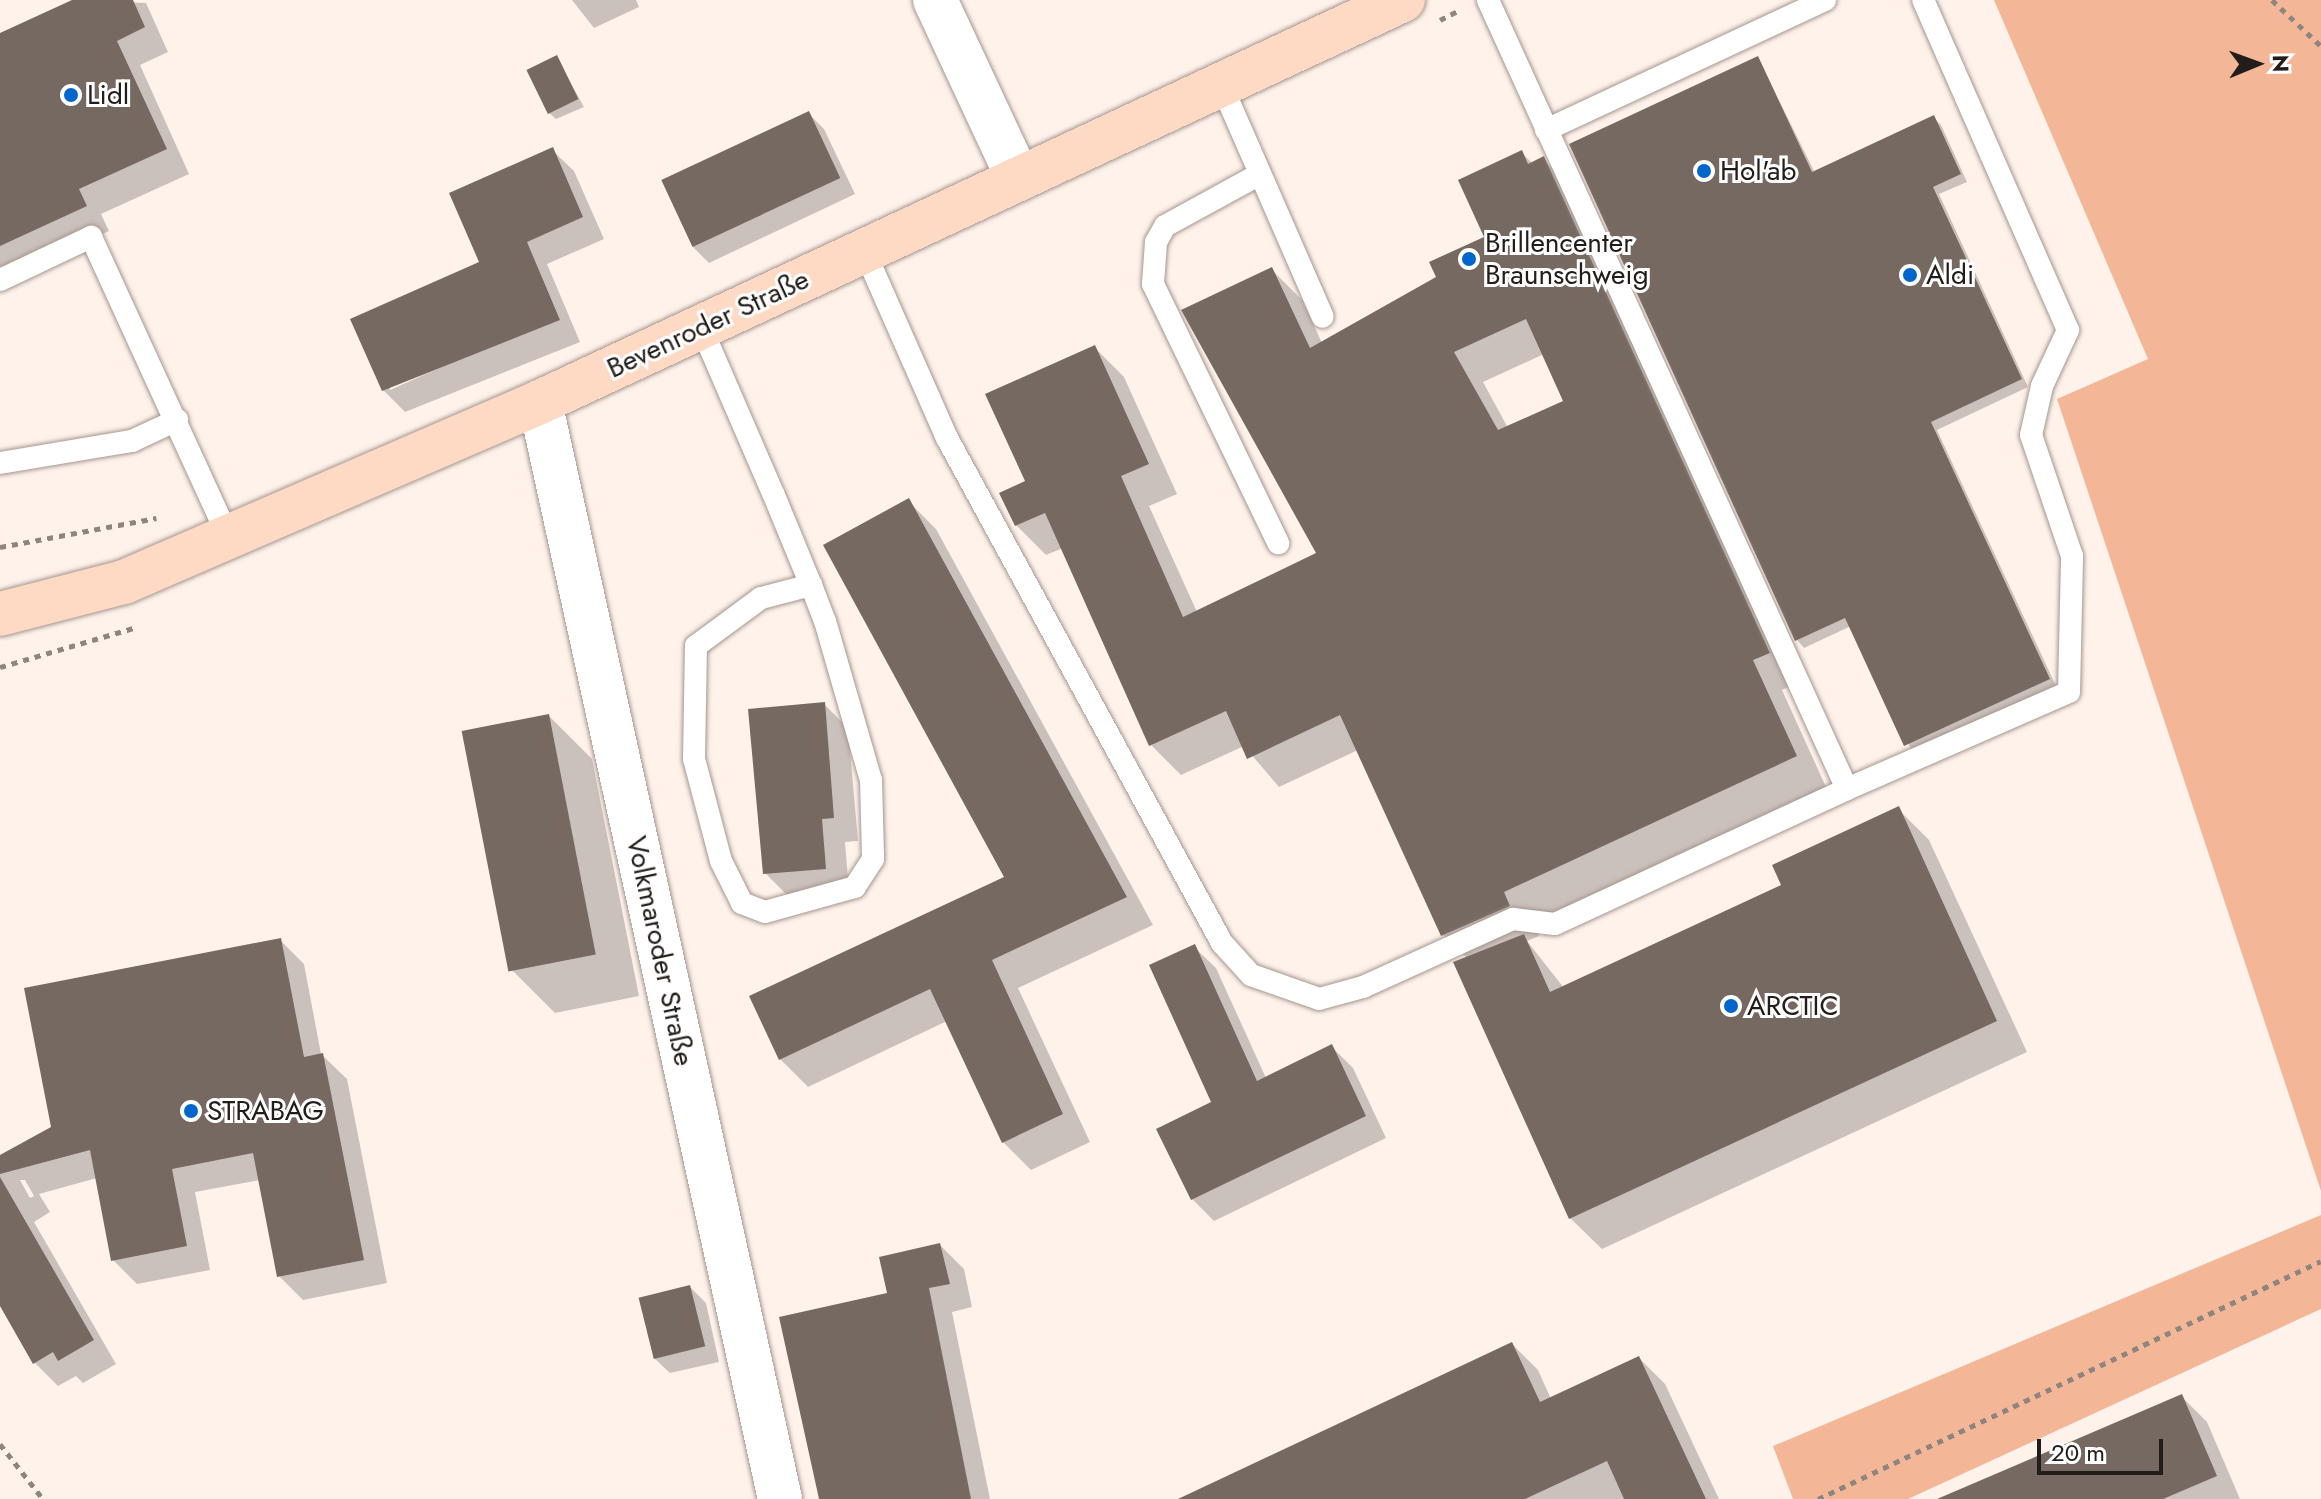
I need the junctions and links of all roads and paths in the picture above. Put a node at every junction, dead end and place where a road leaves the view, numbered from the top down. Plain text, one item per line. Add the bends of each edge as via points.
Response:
1 (935, 0) edge
2 (1403, 0) edge
3 (1488, 0) edge
4 (1825, 0) edge
5 (1923, 0) edge
6 (2272, 0) edge
7 (2321, 46) edge
8 (1221, 84) junction
9 (1546, 130) junction
10 (1260, 174) junction
11 (1018, 178) junction
12 (864, 250) junction
13 (0, 280) edge
14 (1323, 317) dead end
15 (701, 327) junction
16 (540, 402) junction
17 (177, 420) junction
18 (0, 463) edge
19 (220, 519) junction
20 (1278, 543) dead end
21 (0, 547) edge
22 (811, 585) junction
23 (0, 614) edge
24 (1847, 789) junction
25 (2321, 1261) edge
26 (0, 1444) edge
27 (43, 1499) edge
28 (780, 1499) edge
29 (1818, 1499) edge

1 - 11 street
2 - 8 main road, Bevenroder Straße
3 - 9 lane
4 - 9 lane
5 - 24 lane via 2068,330 2042,386 2031,435 2072,556 2069,692
6 - 7 path
8 - 10 lane
8 - 11 main road, Bevenroder Straße
9 - 24 lane
10 - 14 lane
10 - 20 lane via 1165,226 1156,242 1153,284
11 - 12 main road, Bevenroder Straße
12 - 15 main road, Bevenroder Straße
12 - 24 lane via 947,438 1222,943 1251,975 1319,999 1363,987 1513,919 1555,924
13 - 17 lane via 91,237
15 - 16 main road, Bevenroder Straße
15 - 22 lane
16 - 19 main road, Bevenroder Straße
16 - 28 street, Volkmaroder Straße
17 - 18 lane via 132,441
17 - 19 lane
19 - 21 path
19 - 23 main road, Bevenroder Straße via 124,582
22 - 22 lane via 868,766 873,859 855,887 765,912 742,903 709,818 694,759 696,646 761,598
25 - 29 path
26 - 27 path

